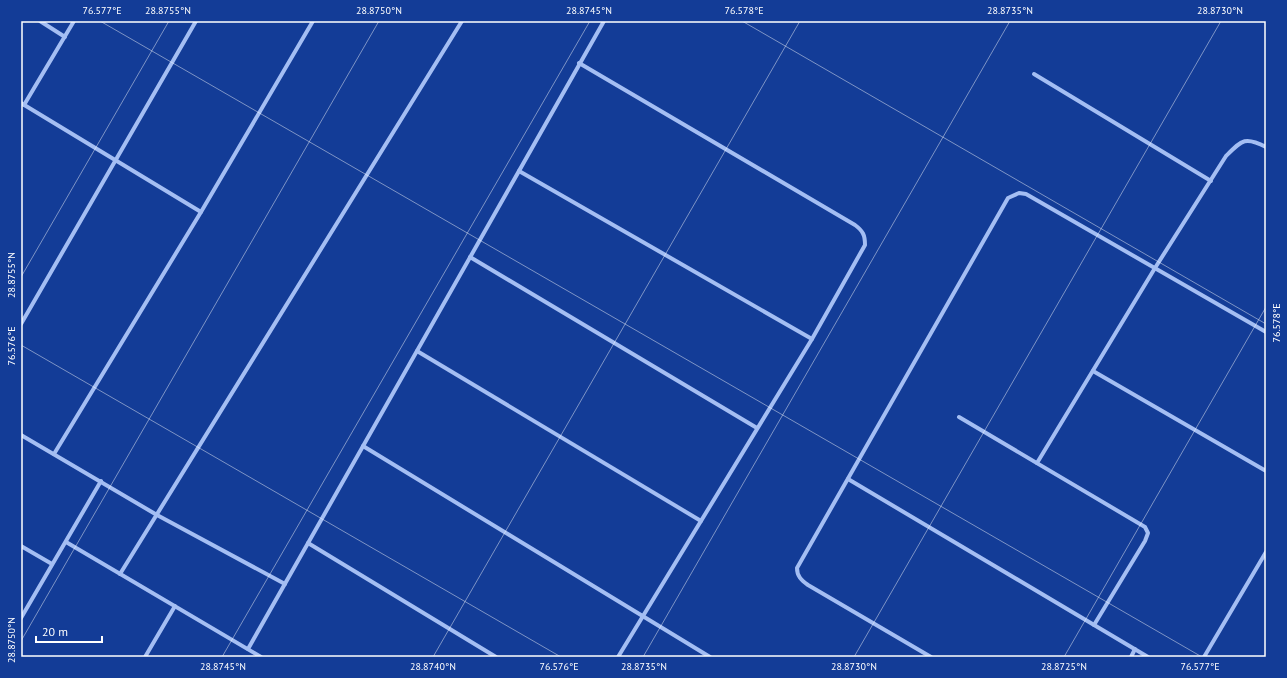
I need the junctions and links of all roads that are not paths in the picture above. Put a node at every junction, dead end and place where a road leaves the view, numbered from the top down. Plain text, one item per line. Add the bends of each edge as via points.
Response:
1 (40, 21) edge
2 (74, 21) edge
3 (196, 21) edge
4 (313, 21) edge
5 (462, 21) edge
6 (604, 21) edge
7 (65, 37) junction
8 (579, 64) junction
9 (1034, 74) dead end
10 (23, 104) edge
11 (1266, 147) edge
12 (115, 160) junction
13 (519, 171) junction
14 (1210, 181) junction
15 (201, 212) junction
16 (470, 257) junction
17 (1155, 268) junction
18 (21, 324) edge
19 (1266, 332) edge
20 (812, 339) junction
21 (417, 351) junction
22 (1093, 371) junction
23 (959, 417) dead end
24 (757, 428) junction
25 (21, 435) edge
26 (362, 446) junction
27 (54, 454) junction
28 (1037, 463) junction
29 (1266, 471) edge
30 (848, 479) junction
31 (101, 481) junction
32 (157, 515) junction
33 (701, 521) junction
34 (66, 542) junction
35 (308, 543) junction
36 (21, 546) edge
37 (1266, 552) edge
38 (52, 564) junction
39 (120, 574) junction
40 (285, 584) junction
41 (175, 606) junction
42 (643, 616) junction
43 (21, 618) edge
44 (1094, 625) junction
45 (248, 649) junction
46 (1135, 649) junction
47 (145, 657) edge
48 (262, 657) edge
49 (496, 657) edge
50 (618, 657) edge
51 (710, 657) edge
52 (931, 657) edge
53 (1131, 657) edge
54 (1148, 657) edge
55 (1204, 657) edge

1 - 7 street
2 - 7 street
3 - 12 street
4 - 15 street
5 - 32 street
6 - 8 street
7 - 10 street
8 - 13 street
8 - 20 street via 862,230 865,245
9 - 14 street
10 - 12 street
11 - 14 street via 1247,140 1238,145 1226,156
12 - 15 street
12 - 18 street
13 - 16 street
13 - 20 street
14 - 17 street
15 - 27 street
16 - 21 street
16 - 24 street
17 - 19 street
17 - 22 street
17 - 30 street via 1026,194 1019,193 1008,198
20 - 24 street
21 - 26 street
21 - 33 street
22 - 28 street
22 - 29 street
23 - 28 street
24 - 33 street
25 - 27 street
26 - 35 street
26 - 42 street
27 - 31 street
28 - 44 street via 1145,527 1148,533
30 - 44 street
30 - 52 street via 801,560 797,573 808,585
31 - 32 street
31 - 34 street
32 - 39 street
32 - 40 street
33 - 42 street
34 - 38 street
34 - 39 street
35 - 40 street
35 - 49 street
36 - 38 street
37 - 55 street
38 - 43 street
39 - 41 street
40 - 45 street
41 - 45 street
41 - 47 street
42 - 50 street
42 - 51 street
44 - 46 street
45 - 48 street
46 - 53 street
46 - 54 street

